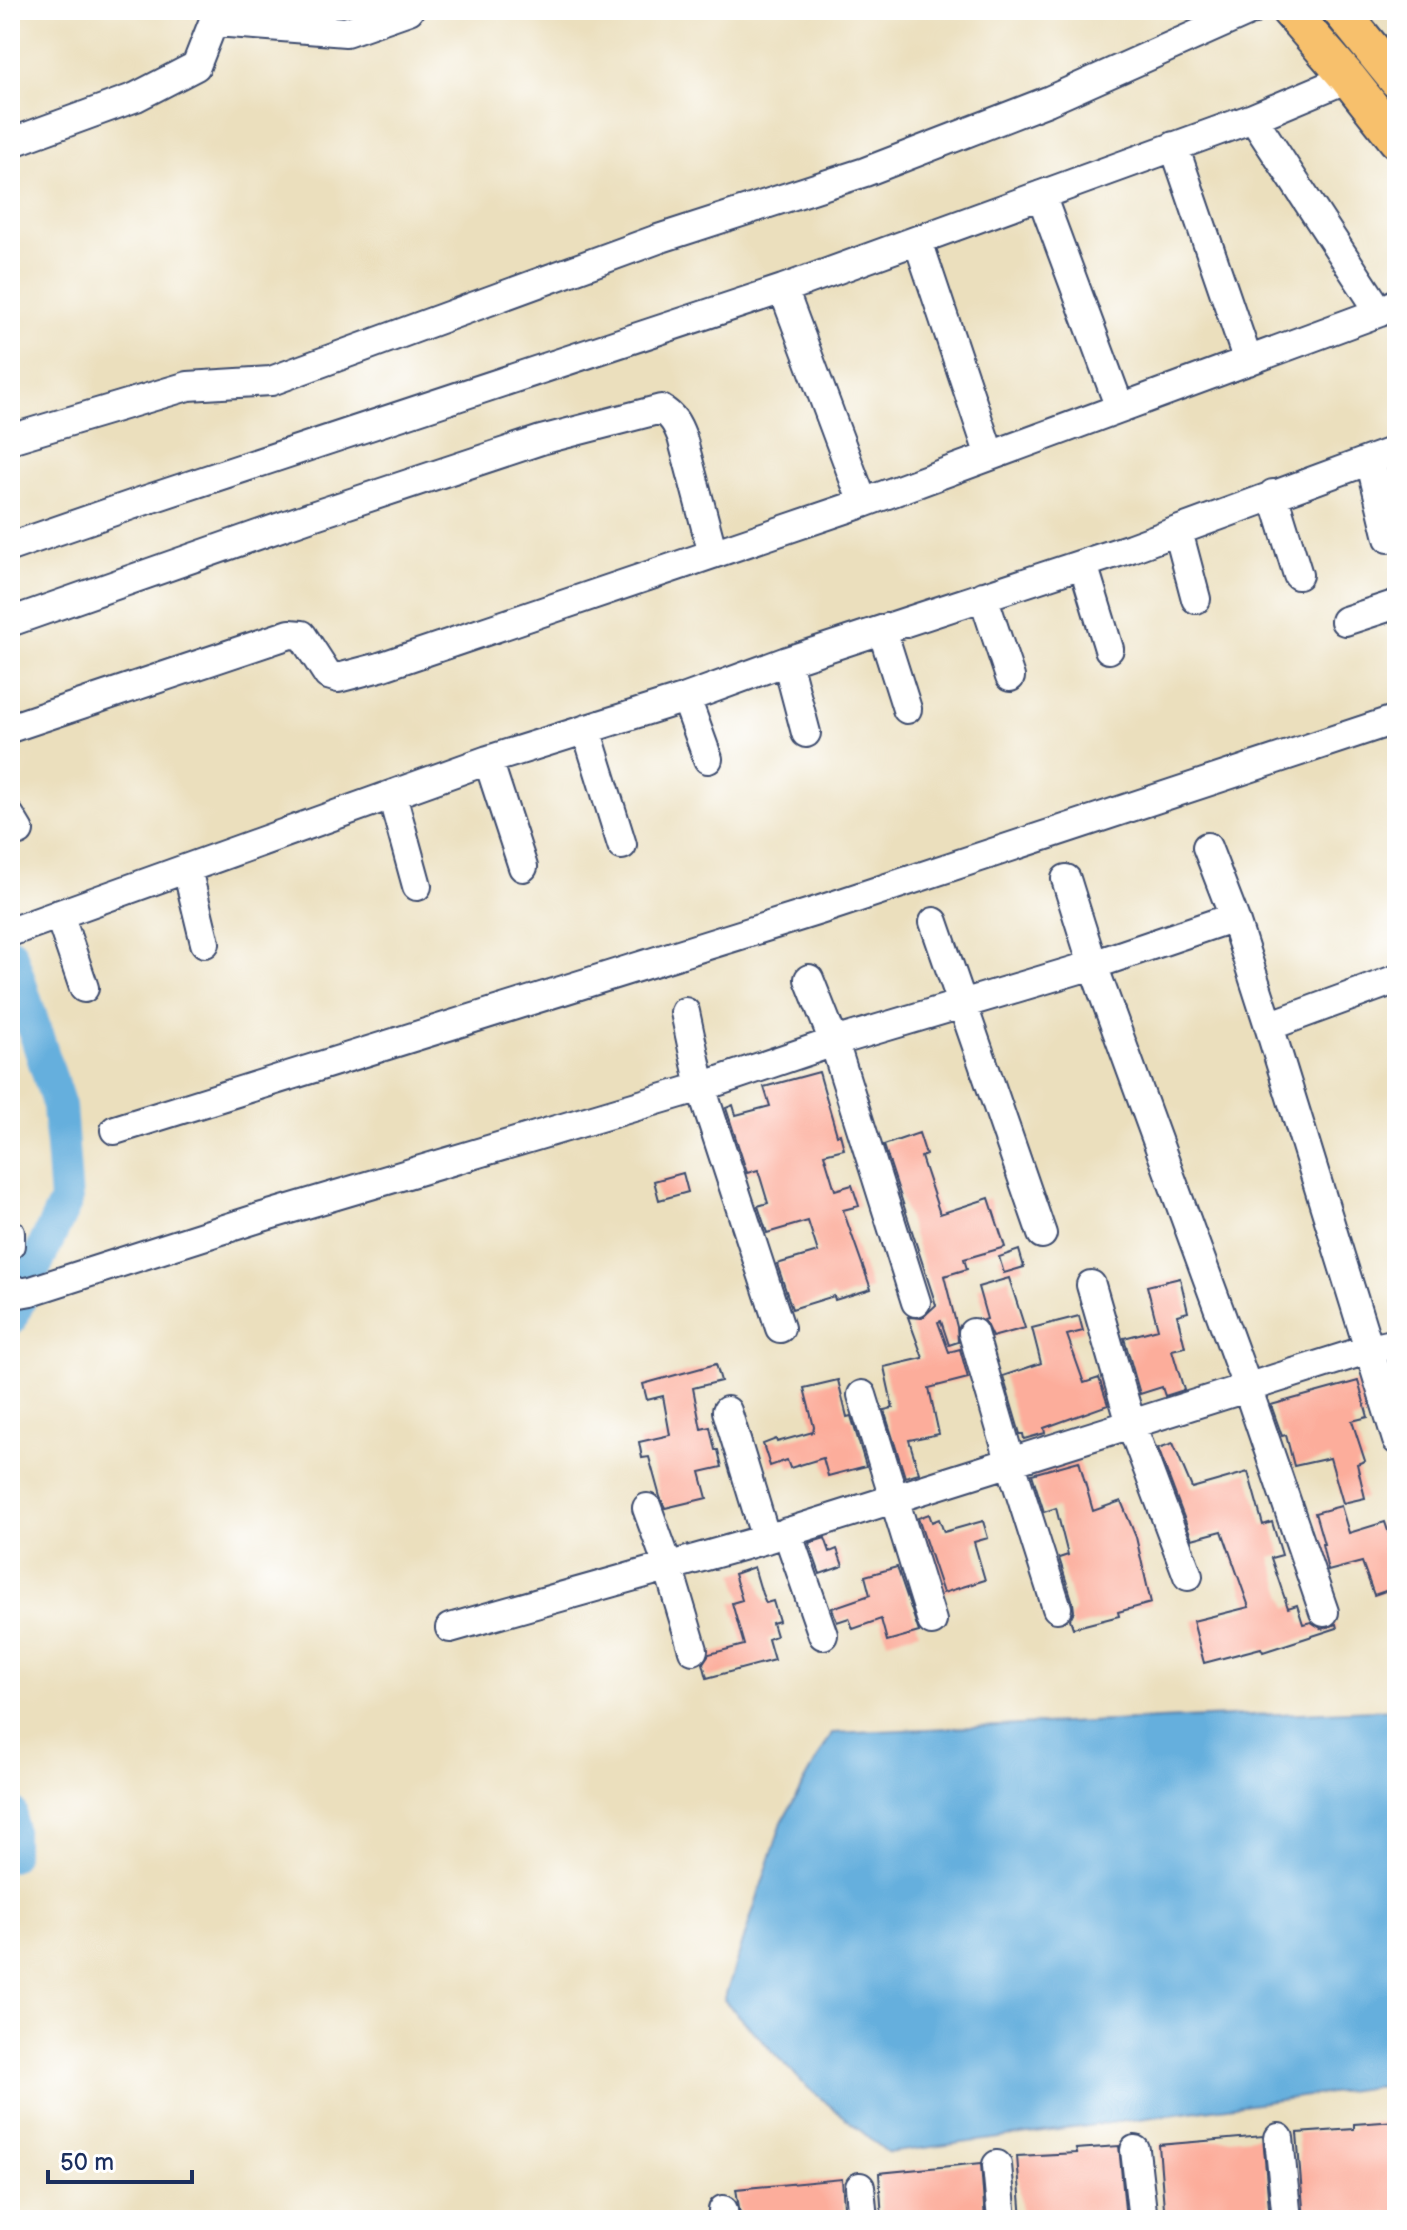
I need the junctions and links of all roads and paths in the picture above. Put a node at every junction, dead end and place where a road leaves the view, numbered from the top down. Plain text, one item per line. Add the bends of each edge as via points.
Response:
1 (409, 10) edge
2 (1252, 10) edge
3 (1289, 10) edge
4 (217, 16) edge
5 (1354, 17) edge
6 (1348, 78) junction
7 (1397, 80) edge
8 (1253, 118) junction
9 (1397, 140) edge
10 (10, 143) edge
11 (1174, 146) junction
12 (1041, 195) junction
13 (918, 241) junction
14 (783, 289) junction
15 (1388, 307) edge
16 (1248, 361) junction
17 (1120, 408) junction
18 (10, 439) edge
19 (1397, 450) edge
20 (990, 456) junction
21 (1370, 460) junction
22 (1273, 494) junction
23 (863, 503) junction
24 (1178, 531) junction
25 (1389, 538) dead end
26 (10, 547) edge
27 (713, 554) junction
28 (1083, 564) junction
29 (1298, 575) dead end
30 (983, 596) junction
31 (1196, 599) dead end
32 (1397, 604) edge
33 (1345, 621) dead end
34 (10, 622) edge
35 (882, 630) junction
36 (1109, 649) dead end
37 (787, 661) junction
38 (1010, 677) dead end
39 (686, 698) junction
40 (907, 709) dead end
41 (1397, 719) edge
42 (10, 728) edge
43 (586, 729) junction
44 (806, 733) dead end
45 (708, 759) dead end
46 (488, 760) junction
47 (392, 795) junction
48 (622, 845) dead end
49 (1207, 847) dead end
50 (523, 867) dead end
51 (187, 869) junction
52 (1066, 879) dead end
53 (417, 886) dead end
54 (59, 914) junction
55 (1234, 917) junction
56 (934, 922) dead end
57 (10, 932) edge
58 (205, 943) dead end
59 (1093, 965) junction
60 (809, 979) dead end
61 (1397, 979) edge
62 (84, 988) dead end
63 (964, 1005) junction
64 (685, 1012) dead end
65 (1269, 1026) junction
66 (834, 1042) junction
67 (701, 1087) junction
68 (115, 1130) dead end
69 (10, 1233) edge
70 (1042, 1234) dead end
71 (10, 1245) edge
72 (1091, 1285) dead end
73 (10, 1287) edge
74 (916, 1302) dead end
75 (780, 1328) dead end
76 (973, 1333) dead end
77 (1384, 1346) edge
78 (1247, 1387) junction
79 (862, 1395) dead end
80 (727, 1411) dead end
81 (1131, 1424) junction
82 (1397, 1440) edge
83 (1011, 1464) junction
84 (894, 1497) junction
85 (647, 1508) dead end
86 (777, 1536) junction
87 (668, 1566) junction
88 (1188, 1576) dead end
89 (1057, 1608) dead end
90 (1324, 1612) dead end
91 (932, 1621) dead end
92 (450, 1628) dead end
93 (823, 1635) dead end
94 (693, 1650) dead end
95 (1279, 2138) dead end
96 (1135, 2150) dead end
97 (997, 2165) dead end
98 (860, 2187) dead end
99 (863, 2220) edge
100 (1002, 2220) edge
101 (1143, 2220) edge
102 (1287, 2220) edge

1 - 4 street via 346,32
2 - 18 street via 1048,101 865,172 658,239 308,369 271,381 188,386
3 - 6 main road
4 - 10 street via 196,66 136,97
5 - 7 main road
6 - 8 street
6 - 9 main road
8 - 11 street
8 - 15 street
11 - 12 street
11 - 16 street
12 - 13 street
12 - 17 street
13 - 14 street
13 - 20 street
14 - 23 street
14 - 26 street
15 - 16 street
16 - 17 street
17 - 20 street
19 - 21 street
20 - 23 street
21 - 22 street
21 - 25 street
22 - 24 street
22 - 29 street
23 - 27 street
24 - 28 street
24 - 31 street
27 - 34 street via 682,437 661,409 512,450
27 - 42 street via 338,678 328,675 302,635 290,634
28 - 30 street
28 - 36 street
30 - 35 street
30 - 38 street
32 - 33 street
35 - 37 street
35 - 40 street
37 - 39 street
37 - 44 street
39 - 43 street
39 - 45 street
41 - 68 street via 820,910
43 - 46 street
43 - 48 street
46 - 47 street
46 - 50 street
47 - 51 street
47 - 53 street
49 - 55 street
51 - 54 street
51 - 58 street
52 - 59 street
54 - 57 street
54 - 62 street
55 - 59 street
55 - 65 street
56 - 63 street
59 - 63 street
59 - 78 street
60 - 66 street
61 - 65 street
63 - 66 street
63 - 70 street
64 - 67 street
65 - 77 street
66 - 67 street
66 - 74 street
67 - 73 street via 31,1291 20,1293
67 - 75 street
69 - 71 street
72 - 81 street
76 - 83 street
77 - 78 street
77 - 82 street
78 - 81 street
78 - 90 street
79 - 84 street
80 - 86 street
81 - 83 street
81 - 88 street
83 - 84 street
83 - 89 street
84 - 86 street
84 - 91 street
85 - 87 street
86 - 87 street
86 - 93 street
87 - 92 street
87 - 94 street
95 - 102 street
96 - 101 street
97 - 100 street
98 - 99 street

